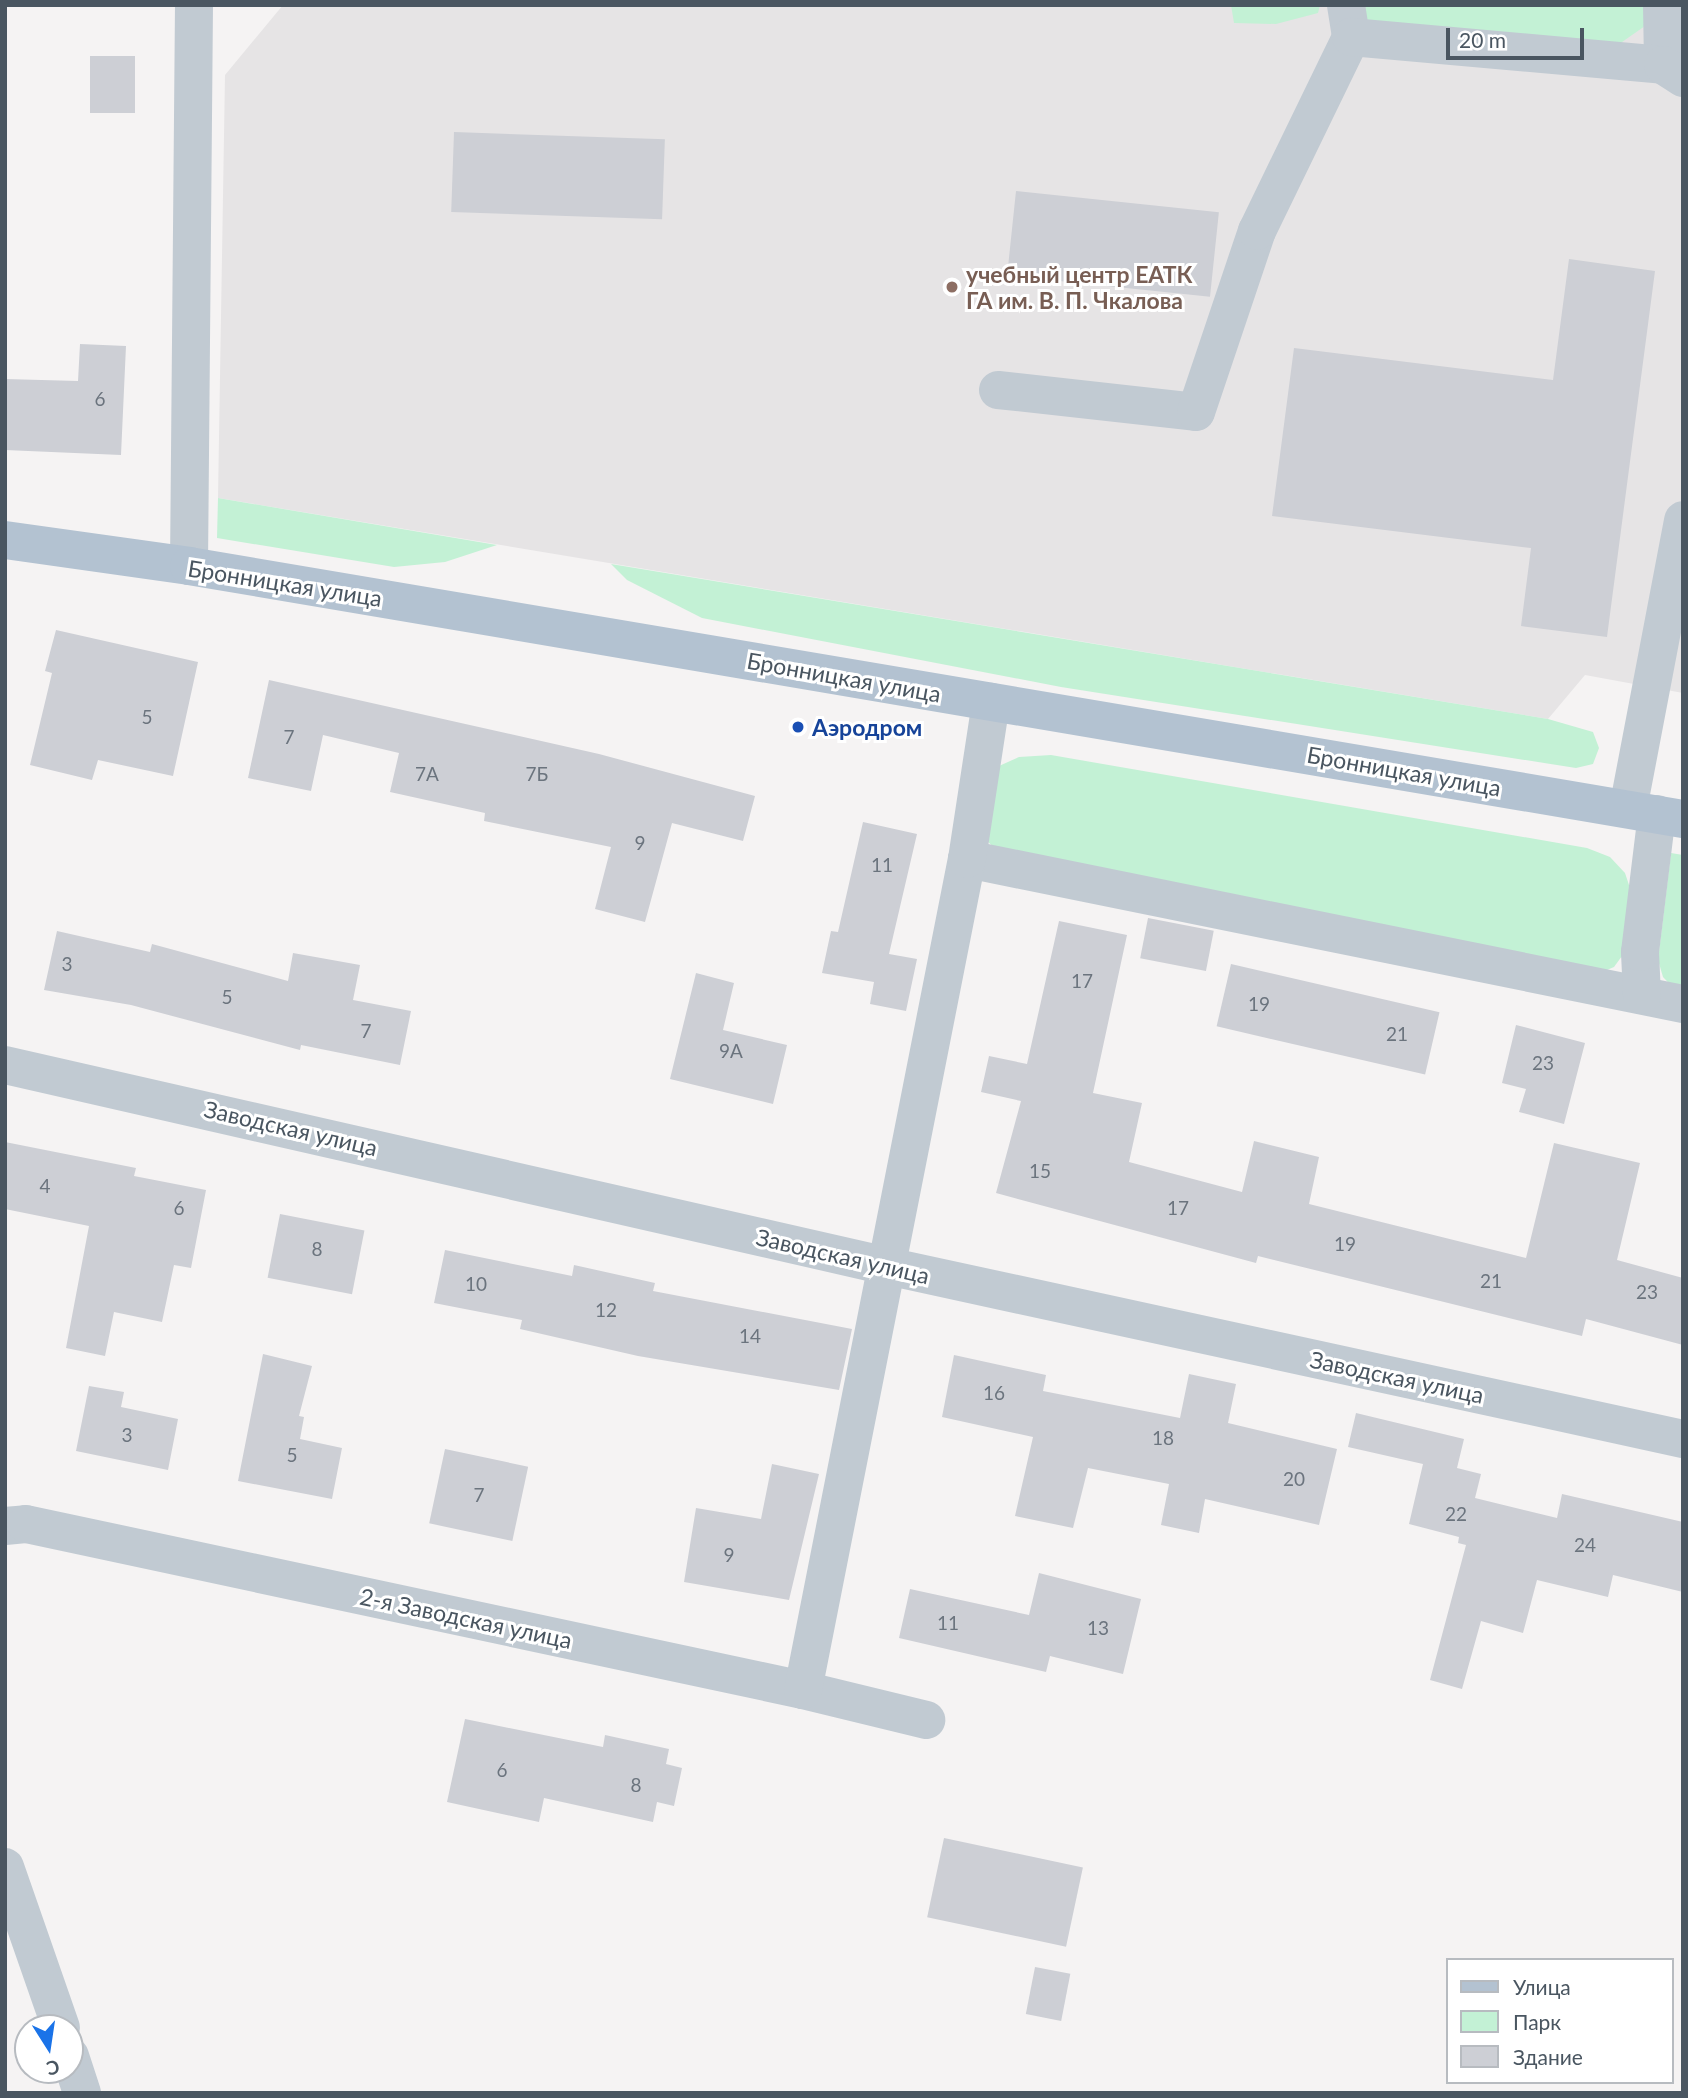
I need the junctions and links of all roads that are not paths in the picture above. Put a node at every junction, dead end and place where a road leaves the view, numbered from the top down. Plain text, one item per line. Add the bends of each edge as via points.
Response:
1 (1662, 5) edge
2 (202, 11) edge
3 (1348, 21) edge
4 (1673, 72) edge
5 (998, 390) dead end
6 (1683, 520) edge
7 (5, 540) edge
8 (189, 566) junction
9 (991, 702) junction
10 (1656, 814) edge
11 (967, 859) junction
12 (1642, 995) junction
13 (1683, 1004) edge
14 (5, 1065) edge
15 (887, 1266) junction
16 (1683, 1439) edge
17 (5, 1526) edge
18 (803, 1690) junction
19 (926, 1720) dead end
20 (5, 1867) edge
21 (56, 2014) edge

1 - 4 street
2 - 8 street
3 - 4 street
3 - 5 street via 1257,231 1196,412
6 - 10 street
7 - 8 main road, Бронницкая улица
8 - 9 main road, Бронницкая улица
9 - 10 main road, Бронницкая улица
9 - 11 street
10 - 12 street via 1640,952
11 - 12 street
11 - 15 street
12 - 13 street
14 - 15 street, Заводская улица
15 - 16 street, Заводская улица
15 - 18 street
17 - 18 street, 2-я Заводская улица via 26,1524
18 - 19 street, 2-я Заводская улица
20 - 21 street

